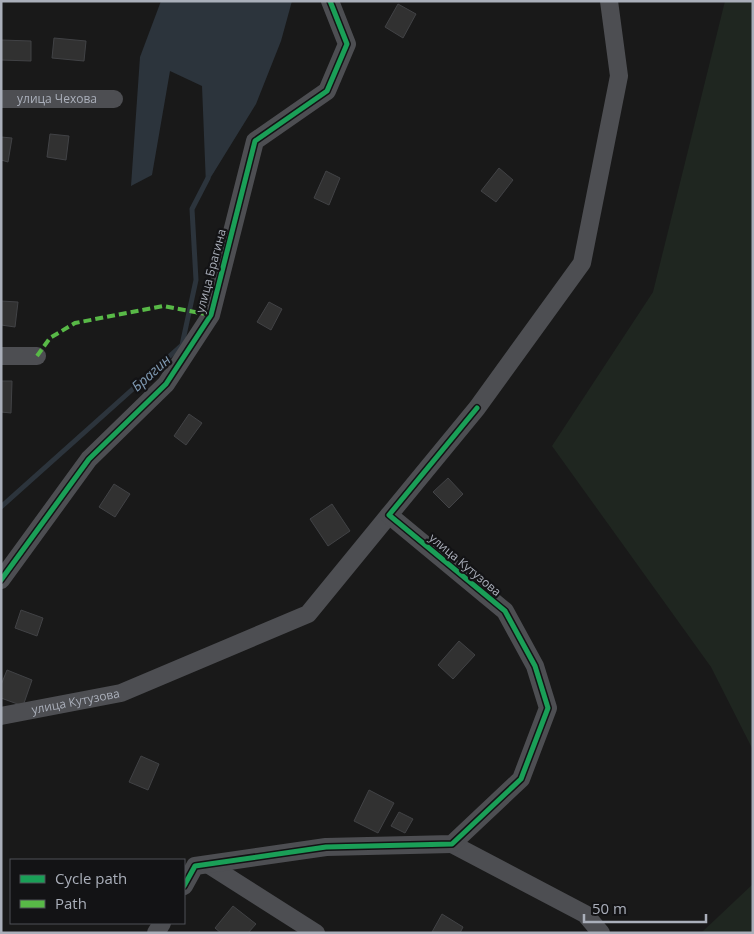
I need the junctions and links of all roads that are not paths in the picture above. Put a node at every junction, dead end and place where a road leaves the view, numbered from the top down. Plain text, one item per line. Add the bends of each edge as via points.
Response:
1 (330, 1) edge
2 (609, 1) edge
3 (1, 99) edge
4 (114, 99) dead end
5 (1, 356) edge
6 (37, 356) dead end
7 (389, 515) junction
8 (1, 580) edge
9 (1, 716) edge
10 (452, 844) junction
11 (209, 865) junction
12 (185, 884) edge
13 (316, 933) edge
14 (602, 933) edge

1 - 8 street, улица Брагина via 347,44 327,91 255,141 211,315 166,384 89,459
2 - 7 street, улица Кутузова via 619,76 582,263 477,408
3 - 4 street, улица Чехова
5 - 6 street
7 - 9 street, улица Кутузова via 308,614 121,693
7 - 10 street, улица Кутузова via 505,611 535,666 548,708 521,779
10 - 11 street via 326,847
10 - 14 street via 585,914
11 - 12 street via 195,866
11 - 13 street

